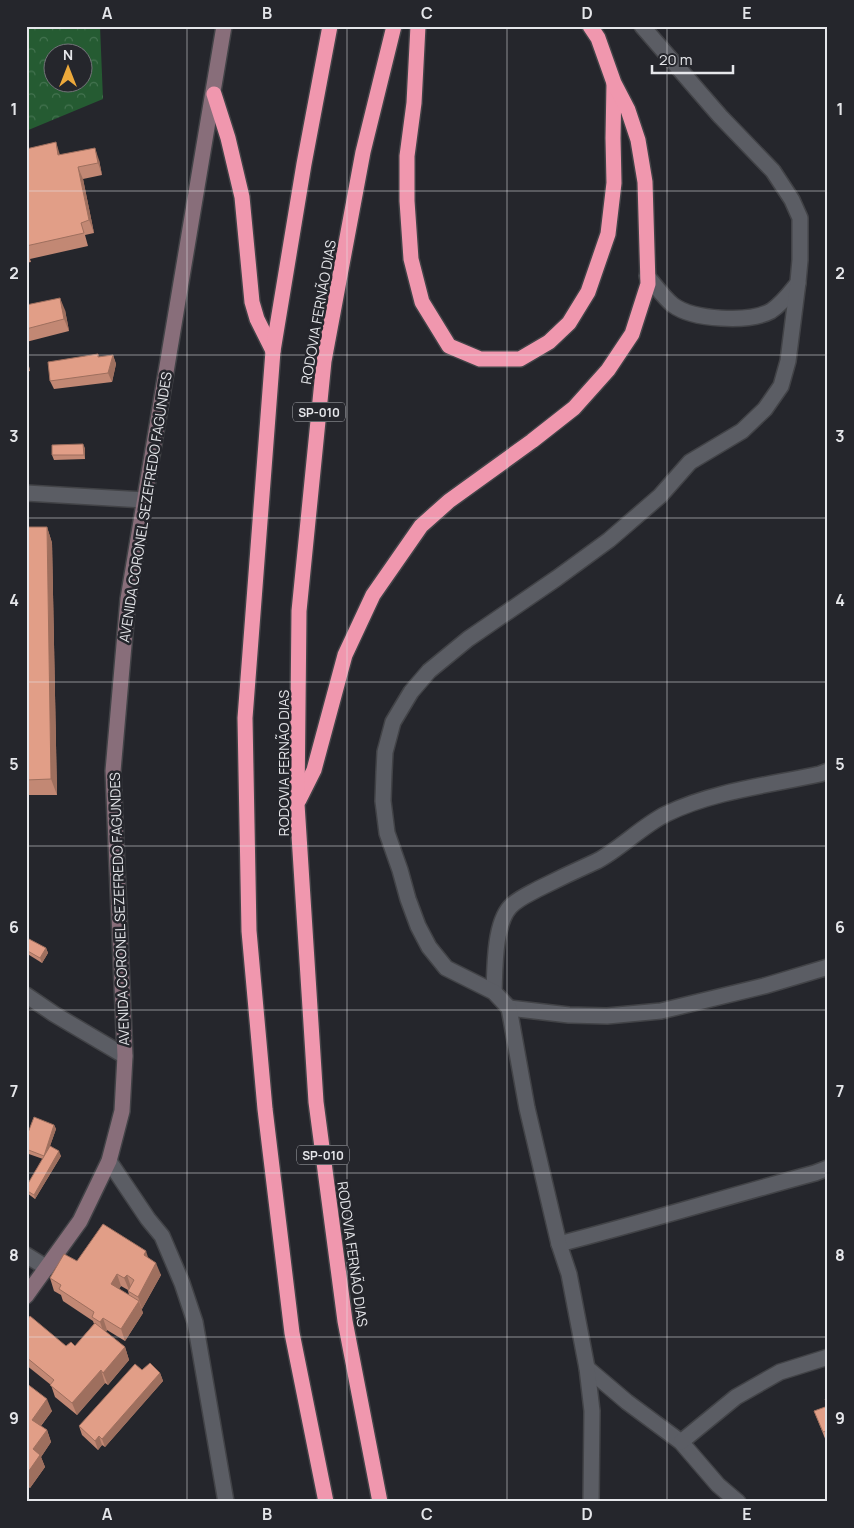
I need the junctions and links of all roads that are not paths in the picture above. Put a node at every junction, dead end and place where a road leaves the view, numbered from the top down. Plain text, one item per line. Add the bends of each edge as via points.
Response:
1 (224, 26) edge
2 (330, 26) edge
3 (394, 26) edge
4 (418, 26) edge
5 (590, 26) edge
6 (642, 26) edge
7 (614, 83) junction
8 (214, 94) junction
9 (647, 276) junction
10 (798, 282) junction
11 (273, 351) junction
12 (26, 494) edge
13 (144, 500) junction
14 (828, 771) edge
15 (297, 804) junction
16 (828, 967) edge
17 (494, 992) junction
18 (26, 995) edge
19 (509, 1008) junction
20 (125, 1056) junction
21 (109, 1161) junction
22 (828, 1168) edge
23 (559, 1244) junction
24 (26, 1255) edge
25 (47, 1268) junction
26 (26, 1296) edge
27 (828, 1357) edge
28 (587, 1368) junction
29 (681, 1442) junction
30 (226, 1502) edge
31 (326, 1502) edge
32 (380, 1502) edge
33 (591, 1502) edge
34 (738, 1502) edge

1 - 8 main road, AVENIDA CORONEL SEZEFREDO FAGUNDES
2 - 11 highway
3 - 15 highway, RODOVIA FERNÃO DIAS / SP-010 via 363,152 324,360 299,611
4 - 7 highway via 414,103 407,156 411,259 422,302 449,346 480,359 520,359 549,342 569,323 588,292 608,234 614,183
5 - 7 highway via 598,38
6 - 10 street via 773,171 792,200 800,218
7 - 9 highway via 638,140 645,182
8 - 11 highway via 242,197 252,302
8 - 13 main road, AVENIDA CORONEL SEZEFREDO FAGUNDES
9 - 10 street via 674,306 694,314 725,319 757,317 771,311
9 - 15 highway via 648,284 632,334 608,370 574,408 448,501 421,526 373,595 345,655 314,770
10 - 17 street via 786,370 781,386 765,408 742,430 690,462 660,496 609,540 429,670 411,692 394,722 385,752 383,801 387,833 418,926 446,968
11 - 31 highway via 245,718 248,931 292,1333
12 - 13 street
13 - 20 main road, AVENIDA CORONEL SEZEFREDO FAGUNDES via 128,599 113,771
14 - 17 street via 715,796 665,814 598,860 526,895 509,908 501,924
15 - 32 highway, RODOVIA FERNÃO DIAS / SP-010 via 316,1102 345,1321
16 - 19 street via 661,1011 607,1016
17 - 19 street
18 - 20 street
19 - 23 street via 529,1116
20 - 21 main road, AVENIDA CORONEL SEZEFREDO FAGUNDES via 122,1111
21 - 25 main road, AVENIDA CORONEL SEZEFREDO FAGUNDES via 80,1221
21 - 30 street via 162,1236 182,1283 195,1322
22 - 23 street
23 - 28 street via 569,1274
24 - 25 street
25 - 26 main road, AVENIDA CORONEL SEZEFREDO FAGUNDES
27 - 29 street via 780,1372 736,1397
28 - 29 street
28 - 33 street via 592,1411
29 - 34 street via 718,1485

